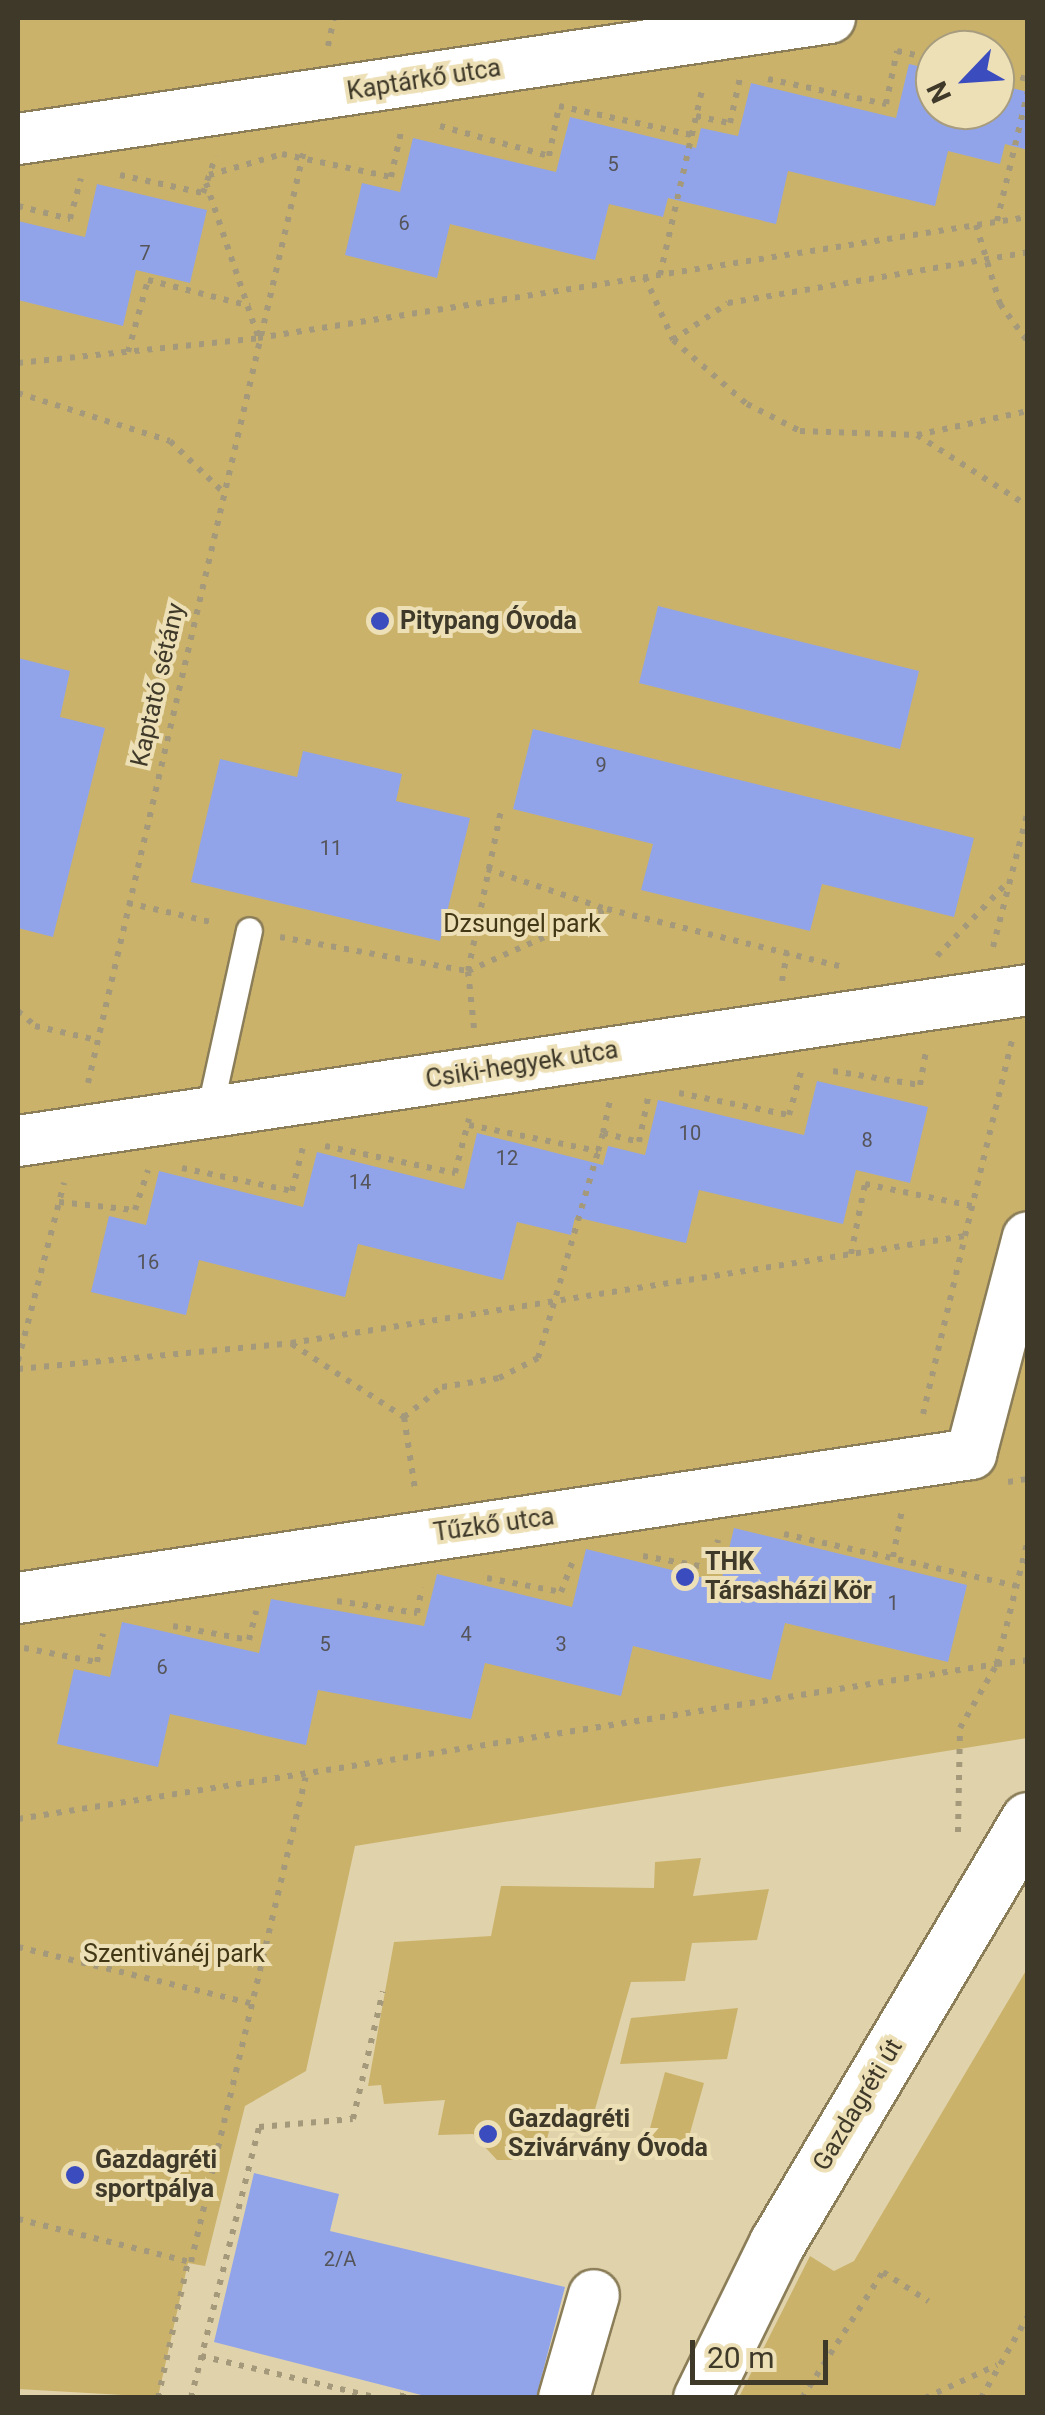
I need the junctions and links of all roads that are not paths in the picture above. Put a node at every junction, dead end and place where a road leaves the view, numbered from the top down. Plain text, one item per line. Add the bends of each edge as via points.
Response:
1 (830, 18) edge
2 (18, 139) edge
3 (249, 930) road end
4 (1010, 995) edge
5 (209, 1112) junction
6 (18, 1141) edge
7 (1028, 1237) edge
8 (18, 1598) edge
9 (1028, 1820) edge
10 (594, 2296) dead end
11 (564, 2398) edge
12 (701, 2398) edge

1 - 2 street, Kaptárkő utca
3 - 5 lane
4 - 5 street, Csiki-hegyek utca
5 - 6 street, Csiki-hegyek utca
7 - 8 street, Tűzkő utca via 971,1454
9 - 12 street, Gazdagréti út via 777,2244
10 - 11 street

